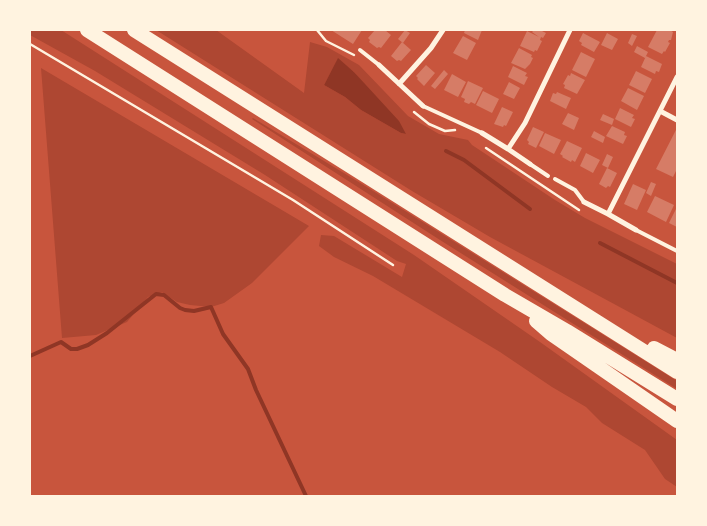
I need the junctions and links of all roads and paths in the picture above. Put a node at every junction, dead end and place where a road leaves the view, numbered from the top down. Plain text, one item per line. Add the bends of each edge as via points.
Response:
1 (87, 30) edge
2 (134, 30) edge
3 (316, 30) edge
4 (443, 30) edge
5 (570, 30) edge
6 (30, 44) edge
7 (360, 50) dead end
8 (356, 56) dead end
9 (379, 65) joint
10 (677, 77) edge
11 (399, 84) junction
12 (409, 106) dead end
13 (423, 106) joint
14 (660, 111) junction
15 (677, 120) edge
16 (458, 131) dead end
17 (482, 133) joint
18 (484, 146) dead end
19 (508, 149) junction
20 (530, 164) joint
21 (548, 176) dead end
22 (555, 179) dead end
23 (584, 202) joint
24 (584, 213) dead end
25 (608, 214) junction
26 (636, 230) joint
27 (677, 251) edge
28 (393, 265) dead end
29 (548, 291) junction
30 (505, 295) junction
31 (677, 360) edge
32 (677, 372) edge
33 (677, 399) edge
34 (677, 421) edge

1 - 30 highway
2 - 29 highway
3 - 8 path via 332,45
4 - 11 street
5 - 19 street via 525,123
6 - 28 path via 293,200
7 - 9 lane
9 - 11 street
10 - 14 street
11 - 13 street
12 - 16 path via 429,124
13 - 17 lane
14 - 15 street
14 - 25 street
17 - 19 street
18 - 24 path
19 - 20 street
20 - 21 lane
22 - 23 lane via 575,190
23 - 25 street
25 - 26 street
26 - 27 lane
29 - 31 highway
29 - 32 highway
30 - 33 highway
30 - 34 highway via 551,334

